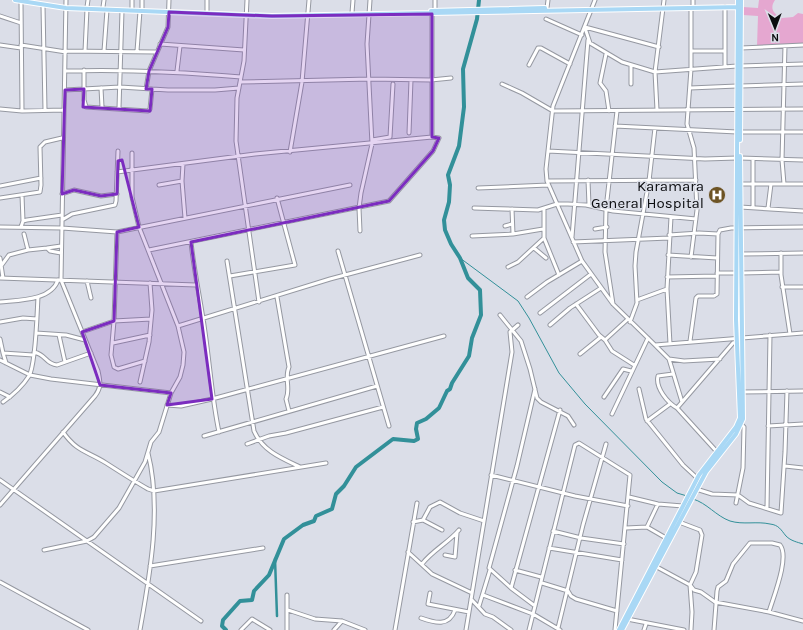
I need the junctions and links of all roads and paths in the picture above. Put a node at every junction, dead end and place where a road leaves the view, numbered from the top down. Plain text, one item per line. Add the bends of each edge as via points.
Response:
1 (15, 0) edge
2 (66, 0) edge
3 (88, 0) edge
4 (104, 0) edge
5 (132, 0) edge
6 (142, 0) edge
7 (169, 0) edge
8 (207, 0) edge
9 (246, 0) edge
10 (309, 0) edge
11 (353, 0) edge
12 (370, 0) edge
13 (435, 0) edge
14 (548, 0) edge
15 (595, 0) edge
16 (664, 0) edge
17 (693, 0) edge
18 (24, 1) edge
19 (43, 3) edge
20 (739, 4) edge
21 (66, 7) junction
22 (662, 7) junction
23 (692, 7) junction
24 (725, 7) junction
25 (87, 8) junction
26 (547, 8) junction
27 (105, 9) junction
28 (132, 9) junction
29 (591, 9) junction
30 (141, 10) junction
31 (122, 11) junction
32 (169, 11) junction
33 (493, 11) junction
34 (207, 12) junction
35 (352, 13) junction
36 (434, 13) junction
37 (246, 14) junction
38 (309, 14) junction
39 (370, 14) junction
40 (0, 16) edge
41 (546, 19) dead end
42 (21, 23) junction
43 (585, 28) junction
44 (582, 35) junction
45 (588, 40) junction
46 (160, 44) junction
47 (0, 45) edge
48 (180, 46) junction
49 (786, 46) junction
50 (803, 46) edge
51 (21, 47) junction
52 (659, 47) junction
53 (741, 48) junction
54 (44, 50) junction
55 (244, 50) junction
56 (85, 51) junction
57 (104, 51) junction
58 (120, 51) junction
59 (137, 51) junction
60 (692, 51) junction
61 (725, 51) junction
62 (66, 52) junction
63 (156, 52) junction
64 (606, 54) junction
65 (570, 64) junction
66 (803, 64) edge
67 (529, 65) dead end
68 (785, 65) junction
69 (631, 66) junction
70 (739, 66) junction
71 (725, 67) junction
72 (84, 70) junction
73 (120, 70) junction
74 (691, 70) junction
75 (66, 71) junction
76 (149, 71) junction
77 (176, 72) junction
78 (655, 72) junction
79 (241, 77) junction
80 (451, 78) dead end
81 (370, 79) junction
82 (411, 80) junction
83 (431, 80) junction
84 (240, 82) junction
85 (302, 82) junction
86 (394, 84) dead end
87 (502, 84) dead end
88 (631, 84) dead end
89 (784, 84) junction
90 (803, 84) edge
91 (739, 86) junction
92 (120, 87) junction
93 (101, 88) junction
94 (239, 88) junction
95 (690, 88) junction
96 (84, 89) junction
97 (146, 89) junction
98 (152, 89) junction
99 (65, 90) junction
100 (102, 107) junction
101 (119, 108) junction
102 (0, 109) edge
103 (739, 109) junction
104 (783, 109) junction
105 (803, 109) edge
106 (45, 110) junction
107 (64, 110) junction
108 (657, 110) junction
109 (22, 111) junction
110 (553, 111) junction
111 (609, 111) junction
112 (617, 111) junction
113 (688, 111) junction
114 (581, 112) junction
115 (615, 126) junction
116 (655, 128) junction
117 (688, 130) junction
118 (738, 132) junction
119 (783, 132) junction
120 (803, 132) edge
121 (409, 133) dead end
122 (432, 137) junction
123 (62, 138) junction
124 (372, 142) junction
125 (290, 150) junction
126 (118, 151) dead end
127 (548, 151) junction
128 (579, 151) junction
129 (132, 153) dead end
130 (612, 154) junction
131 (239, 156) junction
132 (651, 156) junction
133 (695, 157) junction
134 (738, 158) junction
135 (753, 159) junction
136 (782, 160) junction
137 (803, 160) edge
138 (183, 164) junction
139 (132, 170) junction
140 (117, 172) junction
141 (41, 178) junction
142 (577, 180) junction
143 (588, 180) junction
144 (610, 180) junction
145 (696, 180) junction
146 (182, 181) junction
147 (547, 181) junction
148 (649, 181) junction
149 (738, 184) junction
150 (752, 184) junction
151 (771, 184) junction
152 (784, 184) junction
153 (803, 184) edge
154 (159, 185) dead end
155 (350, 185) dead end
156 (548, 185) junction
157 (0, 186) edge
158 (478, 188) dead end
159 (62, 194) junction
160 (117, 194) junction
161 (22, 195) junction
162 (0, 198) edge
163 (277, 198) junction
164 (557, 204) junction
165 (574, 204) junction
166 (589, 205) junction
167 (245, 206) junction
168 (740, 207) junction
169 (753, 207) junction
170 (359, 208) junction
171 (474, 208) dead end
172 (544, 208) junction
173 (768, 208) junction
174 (512, 209) junction
175 (606, 209) junction
176 (803, 210) edge
177 (62, 214) junction
178 (644, 214) junction
179 (671, 217) junction
180 (185, 218) junction
181 (696, 219) junction
182 (62, 220) junction
183 (23, 221) junction
184 (283, 223) junction
185 (512, 224) junction
186 (505, 226) dead end
187 (0, 227) edge
188 (140, 227) junction
189 (607, 227) junction
190 (803, 227) edge
191 (21, 228) junction
192 (62, 228) junction
193 (739, 228) junction
194 (543, 229) junction
195 (595, 229) dead end
196 (248, 231) junction
197 (360, 231) dead end
198 (117, 232) junction
199 (694, 233) junction
200 (24, 234) dead end
201 (513, 234) junction
202 (718, 234) junction
203 (472, 236) dead end
204 (669, 237) junction
205 (544, 238) junction
206 (572, 240) junction
207 (639, 240) junction
208 (606, 241) junction
209 (191, 242) junction
210 (61, 246) junction
211 (46, 248) junction
212 (534, 248) junction
213 (28, 250) junction
214 (149, 250) junction
215 (338, 251) dead end
216 (781, 253) junction
217 (803, 253) edge
218 (61, 254) junction
219 (740, 254) junction
220 (420, 255) dead end
221 (668, 255) junction
222 (691, 257) junction
223 (0, 258) edge
224 (546, 258) dead end
225 (718, 258) junction
226 (228, 261) dead end
227 (582, 261) junction
228 (1, 266) junction
229 (508, 267) dead end
230 (254, 272) junction
231 (781, 272) junction
232 (738, 273) junction
233 (591, 274) junction
234 (717, 274) junction
235 (346, 275) junction
236 (559, 275) junction
237 (230, 276) junction
238 (667, 277) junction
239 (2, 278) edge
240 (59, 280) junction
241 (87, 281) junction
242 (115, 282) junction
243 (150, 283) junction
244 (162, 284) junction
245 (196, 285) junction
246 (803, 286) edge
247 (782, 287) junction
248 (601, 288) junction
249 (667, 289) junction
250 (38, 297) junction
251 (277, 297) junction
252 (527, 297) dead end
253 (91, 298) dead end
254 (637, 300) junction
255 (0, 302) edge
256 (259, 302) junction
257 (576, 304) junction
258 (614, 304) junction
259 (234, 310) junction
260 (540, 312) dead end
261 (500, 315) dead end
262 (37, 319) junction
263 (151, 319) junction
264 (202, 319) junction
265 (629, 320) junction
266 (114, 321) junction
267 (0, 322) edge
268 (518, 325) dead end
269 (550, 325) dead end
270 (178, 326) junction
271 (511, 330) junction
272 (82, 332) junction
273 (36, 333) junction
274 (803, 333) edge
275 (790, 334) junction
276 (59, 335) junction
277 (770, 335) junction
278 (150, 336) junction
279 (444, 336) dead end
280 (601, 337) junction
281 (648, 338) junction
282 (0, 339) edge
283 (739, 339) junction
284 (85, 340) junction
285 (605, 340) junction
286 (690, 341) junction
287 (113, 343) junction
288 (655, 344) junction
289 (670, 344) junction
290 (3, 352) junction
291 (33, 353) junction
292 (91, 353) junction
293 (580, 354) dead end
294 (369, 356) junction
295 (670, 359) junction
296 (720, 359) junction
297 (0, 360) edge
298 (145, 361) junction
299 (65, 362) junction
300 (6, 364) junction
301 (634, 365) junction
302 (631, 371) junction
303 (673, 374) junction
304 (30, 375) junction
305 (287, 379) junction
306 (140, 382) dead end
307 (100, 385) junction
308 (377, 386) junction
309 (535, 389) junction
310 (247, 390) junction
311 (639, 390) dead end
312 (769, 391) junction
313 (787, 391) junction
314 (803, 391) edge
315 (0, 392) edge
316 (742, 392) junction
317 (171, 393) junction
318 (10, 397) junction
319 (604, 397) dead end
320 (212, 399) junction
321 (3, 402) dead end
322 (682, 402) junction
323 (670, 404) junction
324 (167, 405) junction
325 (383, 407) junction
326 (677, 408) junction
327 (560, 410) junction
328 (289, 411) junction
329 (612, 414) dead end
330 (647, 421) junction
331 (251, 422) junction
332 (741, 424) junction
333 (803, 424) edge
334 (574, 425) dead end
335 (786, 425) junction
336 (389, 426) dead end
337 (768, 426) junction
338 (63, 432) junction
339 (219, 432) junction
340 (204, 436) dead end
341 (258, 440) junction
342 (247, 444) dead end
343 (606, 444) dead end
344 (148, 453) junction
345 (718, 453) junction
346 (602, 457) junction
347 (326, 463) dead end
348 (785, 466) junction
349 (300, 467) junction
350 (803, 468) edge
351 (492, 475) junction
352 (697, 478) junction
353 (513, 479) junction
354 (0, 480) edge
355 (134, 481) junction
356 (538, 486) junction
357 (15, 490) junction
358 (154, 490) junction
359 (694, 490) junction
360 (563, 493) junction
361 (738, 495) junction
362 (629, 497) junction
363 (591, 498) junction
364 (417, 503) dead end
365 (736, 503) dead end
366 (658, 504) junction
367 (0, 505) edge
368 (685, 505) junction
369 (628, 506) junction
370 (767, 508) junction
371 (424, 520) junction
372 (413, 522) junction
373 (484, 522) junction
374 (679, 522) junction
375 (626, 528) junction
376 (647, 528) junction
377 (442, 530) dead end
378 (553, 531) junction
379 (581, 538) junction
380 (666, 538) junction
381 (87, 541) junction
382 (624, 544) junction
383 (263, 548) dead end
384 (549, 548) junction
385 (44, 550) dead end
386 (408, 552) junction
387 (577, 554) junction
388 (445, 555) dead end
389 (622, 560) junction
390 (422, 564) junction
391 (150, 566) junction
392 (655, 566) junction
393 (490, 570) junction
394 (515, 570) junction
395 (541, 577) junction
396 (0, 582) edge
397 (542, 583) junction
398 (148, 584) junction
399 (690, 585) junction
400 (511, 588) junction
401 (568, 591) junction
402 (430, 593) dead end
403 (472, 593) junction
404 (483, 594) junction
405 (287, 595) dead end
406 (471, 599) junction
407 (715, 602) junction
408 (479, 606) junction
409 (535, 606) junction
410 (288, 610) junction
411 (455, 610) junction
412 (617, 611) junction
413 (469, 612) junction
414 (769, 612) junction
415 (533, 614) junction
416 (421, 618) dead end
417 (626, 618) junction
418 (201, 621) dead end
419 (803, 621) edge
420 (342, 622) junction
421 (646, 624) junction
422 (559, 629) edge
423 (88, 630) edge
424 (140, 630) edge
425 (241, 630) edge
426 (270, 630) edge
427 (287, 630) edge
428 (334, 630) edge
429 (366, 630) edge
430 (395, 630) edge
431 (466, 630) edge
432 (511, 630) edge
433 (530, 630) edge
434 (617, 630) edge
435 (622, 630) edge
436 (644, 630) edge
437 (684, 630) edge
438 (691, 630) edge
439 (714, 630) edge

1 - 18 main road
2 - 21 street
3 - 25 street
4 - 27 street
5 - 28 street
6 - 30 street
7 - 32 street
8 - 34 street
9 - 37 street
10 - 38 street
11 - 35 street
12 - 39 street
13 - 36 street
14 - 26 street
15 - 29 street
16 - 22 street
17 - 23 street
18 - 19 main road
18 - 42 street
19 - 21 main road
19 - 54 street
20 - 23 main road
20 - 24 main road
20 - 53 main road
20 - 70 main road
21 - 25 main road
21 - 62 street
22 - 23 main road
22 - 29 main road
22 - 52 street
23 - 24 main road
23 - 60 street
24 - 61 street
25 - 27 main road
25 - 56 street
26 - 29 main road
26 - 33 main road
27 - 28 main road
27 - 31 main road
27 - 57 street
28 - 30 main road
29 - 33 main road
29 - 43 street
30 - 31 main road
30 - 32 main road
30 - 59 street
31 - 58 street
32 - 34 main road
32 - 37 main road
32 - 46 street via 168,27
33 - 36 main road
34 - 37 main road
35 - 38 main road
35 - 39 main road
36 - 39 main road
36 - 83 street
37 - 38 main road
37 - 55 street
38 - 39 main road
38 - 85 street
39 - 81 street via 367,44
40 - 42 street
41 - 44 street
42 - 51 street
43 - 44 street
43 - 45 street
43 - 52 street
44 - 65 street
45 - 64 street
45 - 114 street
46 - 48 street
46 - 63 street
47 - 51 street
48 - 55 street
48 - 77 street
49 - 50 street
49 - 53 street
49 - 68 street
51 - 54 street
51 - 109 street
52 - 78 street
53 - 70 main road
54 - 62 street
54 - 106 street
55 - 79 street
56 - 57 street
56 - 62 street
57 - 58 street
58 - 59 street
58 - 73 street
59 - 63 street
60 - 61 street
60 - 74 street
61 - 71 street
62 - 75 street
63 - 76 street
64 - 69 street
64 - 111 street via 600,83 606,92
65 - 67 street via 538,48
65 - 110 street
66 - 68 street
68 - 70 street
68 - 89 street
69 - 78 street
69 - 88 street
70 - 71 street
70 - 91 main road
71 - 74 street
72 - 73 street
72 - 75 street
72 - 96 street
73 - 76 street
73 - 92 street
74 - 78 street
74 - 95 street
75 - 99 street
76 - 77 street
76 - 97 street
77 - 79 street
78 - 108 street
79 - 84 street
80 - 83 street
81 - 82 street
81 - 85 street
81 - 124 street
82 - 83 street
82 - 121 street
83 - 122 street
84 - 85 street
84 - 94 street
85 - 125 street
86 - 124 street via 390,137
87 - 110 street
89 - 90 street
89 - 91 street
89 - 104 street
91 - 95 street
91 - 103 main road
92 - 93 street
92 - 97 street
92 - 101 street
93 - 96 street
93 - 100 street
94 - 98 street
94 - 131 street via 236,113
95 - 113 street
96 - 99 street
96 - 100 street via 86,107
97 - 98 street
98 - 101 street via 149,110
99 - 107 street
100 - 101 street
102 - 109 street
103 - 104 street
103 - 113 street
103 - 118 main road
104 - 105 street
104 - 119 street
106 - 107 street
106 - 109 street
107 - 123 street
108 - 112 street
108 - 113 street
110 - 114 street
110 - 127 street
111 - 112 street
111 - 114 street
112 - 115 street
113 - 117 street
114 - 128 street
115 - 116 street
115 - 130 street
116 - 117 street
116 - 132 street
117 - 118 street
117 - 133 street
118 - 119 street
118 - 134 main road
119 - 120 street
119 - 136 street
122 - 124 street
122 - 170 street via 439,138 433,151 389,201
123 - 141 street via 45,142 40,147
123 - 159 street
124 - 125 street
124 - 170 street
125 - 131 street
126 - 140 street
127 - 128 street
127 - 147 street
128 - 130 street
128 - 142 street
129 - 139 street
130 - 132 street
130 - 144 street
131 - 138 street
131 - 167 street
132 - 133 street
132 - 148 street
133 - 134 street
133 - 145 street
134 - 135 street
134 - 149 main road
135 - 136 street
135 - 150 street
136 - 137 street
136 - 152 street
138 - 139 street
138 - 146 street
139 - 140 street
139 - 188 street via 132,197
140 - 160 street
141 - 157 street
141 - 161 street via 40,192
142 - 143 street
142 - 147 street
142 - 165 street
143 - 144 street
143 - 166 street
144 - 148 street
144 - 175 street
145 - 148 street
145 - 181 street
146 - 154 street
146 - 180 street
147 - 156 street
148 - 178 street
149 - 150 street
149 - 168 main road
149 - 193 main road
150 - 151 street
150 - 169 street
151 - 152 street
151 - 173 street
152 - 153 street
155 - 163 street
156 - 158 street
156 - 164 street
159 - 160 street via 74,190 101,196
159 - 177 street
160 - 182 street via 113,206 72,214
161 - 162 street
161 - 183 street
163 - 167 street
163 - 184 street
164 - 165 street
164 - 172 street
164 - 206 street
165 - 166 street
165 - 206 street
166 - 175 street
167 - 180 street
167 - 196 street
168 - 169 street
168 - 193 main road
169 - 173 street
170 - 184 street
170 - 197 street
171 - 174 street
172 - 174 street
172 - 194 street
173 - 176 street
174 - 185 street
175 - 178 street
175 - 189 street
177 - 182 street
177 - 183 street
178 - 179 street
178 - 207 street
179 - 181 street
179 - 204 street
180 - 188 street
181 - 199 street
182 - 192 street
183 - 191 street
184 - 196 street
184 - 230 street via 295,265
185 - 186 street
185 - 201 street
187 - 191 street
188 - 198 street
188 - 214 street
189 - 195 street
189 - 208 street
190 - 193 street
191 - 192 street
192 - 198 street
192 - 210 street
193 - 202 street via 720,230
193 - 219 main road
193 - 232 main road
194 - 201 street
194 - 205 street
196 - 209 street
196 - 230 street
198 - 242 street
199 - 202 street
199 - 204 street
199 - 222 street
200 - 213 street
201 - 203 street
202 - 225 street
204 - 207 street
204 - 221 street
205 - 212 street
205 - 236 street
206 - 208 street
206 - 227 street
207 - 208 street
207 - 254 street via 635,266
208 - 258 street via 605,252
209 - 214 street
209 - 245 street
210 - 211 street
210 - 218 street
211 - 213 street
211 - 218 street
212 - 224 street
212 - 229 street
213 - 228 street via 9,255
214 - 244 street
215 - 235 street
216 - 217 street
216 - 219 street
216 - 231 street
218 - 240 street
219 - 232 main road
220 - 235 street
221 - 222 street
221 - 238 street
222 - 225 street
223 - 228 street
225 - 234 street
226 - 237 street
227 - 233 street
227 - 236 street
228 - 239 street
230 - 237 street
230 - 256 street
231 - 232 street
231 - 247 street
232 - 234 street
232 - 283 main road
233 - 248 street
233 - 260 street
234 - 238 street
234 - 286 street via 716,295 696,298
235 - 251 street
235 - 294 street
236 - 252 street
237 - 259 street
238 - 249 street
239 - 240 street
240 - 241 street
240 - 250 street via 54,290
240 - 272 street
241 - 242 street
241 - 253 street
242 - 243 street
242 - 266 street
243 - 244 street
243 - 263 street
244 - 245 street
244 - 270 street
245 - 264 street
246 - 247 street
247 - 275 street
248 - 257 street
248 - 258 street
249 - 254 street
249 - 289 street
250 - 255 street
250 - 262 street
251 - 256 street
251 - 305 street via 289,368
254 - 265 street
256 - 259 street
257 - 269 street
257 - 280 street
258 - 265 street
259 - 264 street
259 - 310 street
261 - 271 street
262 - 267 street via 23,318
262 - 273 street
263 - 266 street
263 - 278 street
264 - 270 street
264 - 320 street
265 - 281 street
265 - 285 street
266 - 272 street
266 - 287 street
268 - 271 street
270 - 317 street via 184,352 183,365
271 - 309 street via 521,341
271 - 351 street via 509,340 512,352
272 - 284 street
273 - 276 street
273 - 291 street
274 - 275 street
275 - 277 street
276 - 284 street
276 - 299 street
277 - 283 street
277 - 312 street
278 - 287 street
278 - 298 street
279 - 294 street
280 - 285 street
280 - 293 street
281 - 288 street
281 - 301 street
282 - 290 street
283 - 286 street
283 - 296 street
283 - 316 main road
284 - 292 street
285 - 301 street via 612,351
286 - 289 street
287 - 298 street via 115,369
288 - 289 street
288 - 295 street
290 - 291 street
290 - 300 street
291 - 299 street via 44,355 52,364
291 - 304 street
292 - 299 street
292 - 307 street
294 - 305 street
294 - 308 street
295 - 296 street
295 - 303 street
296 - 322 street
297 - 300 street
298 - 306 street
300 - 304 street
301 - 302 street
302 - 319 street via 623,369
302 - 329 street
303 - 322 street
303 - 323 street via 660,375 657,378
304 - 307 street
304 - 318 street
305 - 310 street
305 - 328 street via 289,393 286,399
307 - 317 street
307 - 338 street via 95,396
308 - 325 street
308 - 328 street
309 - 327 street via 540,402
309 - 353 street
310 - 320 street
310 - 331 street
311 - 330 street
312 - 313 street
312 - 316 street
312 - 337 street
313 - 314 street
313 - 335 street
315 - 318 street
316 - 332 main road via 744,414
316 - 345 main road via 738,422
317 - 324 street
318 - 321 street
320 - 324 street via 181,406
320 - 339 street
322 - 326 street
323 - 326 street
323 - 330 street
324 - 344 street via 159,432 151,442
325 - 336 street
325 - 341 street
326 - 345 street
327 - 334 street
327 - 356 street
328 - 331 street
330 - 352 street
331 - 339 street
331 - 341 street
332 - 345 main road via 736,434
332 - 361 street via 744,427 744,454
333 - 335 street
335 - 337 street
335 - 348 street
337 - 370 street
338 - 355 street via 78,449 104,461
338 - 357 street
339 - 340 street
341 - 342 street
341 - 349 street via 272,453
343 - 346 street
344 - 355 street
344 - 358 street
345 - 352 main road
345 - 359 main road
346 - 360 street via 579,443 575,446
346 - 362 street via 630,475
346 - 363 street
347 - 349 street
348 - 350 street
348 - 370 street via 782,512
349 - 358 street
351 - 353 street
351 - 373 street
352 - 359 main road
353 - 356 street
353 - 393 street
354 - 357 street
355 - 358 street
355 - 381 street via 119,508 94,537
356 - 360 street
356 - 394 street
357 - 367 street
357 - 381 street
358 - 391 street
359 - 361 street
359 - 368 main road
360 - 363 street
360 - 378 street
361 - 365 street
361 - 370 street via 749,503
362 - 366 street
362 - 369 street
363 - 369 street
363 - 379 street
364 - 372 street
366 - 368 street
366 - 376 street
368 - 374 main road
368 - 380 main road
369 - 375 street
371 - 372 street
371 - 373 street via 430,507 440,502
371 - 377 street
372 - 386 street
373 - 403 street
374 - 392 main road
374 - 399 street via 702,533 696,572
375 - 376 street
375 - 382 street
376 - 380 street
378 - 379 street
378 - 384 street
379 - 382 street
379 - 387 street
380 - 417 main road
381 - 385 street
381 - 398 street
382 - 389 street
383 - 391 street
384 - 387 street
384 - 395 street
386 - 390 street
386 - 430 street
387 - 389 street
387 - 401 street
388 - 390 street via 455,557 458,532 432,552
389 - 412 street
390 - 403 street via 432,574
391 - 398 street
392 - 399 street
392 - 417 main road
393 - 400 street
393 - 404 street
394 - 395 street
394 - 400 street
395 - 397 street
396 - 423 street
397 - 401 street
397 - 409 street
398 - 418 street
398 - 424 street
399 - 407 street
399 - 438 street
400 - 409 street
401 - 412 street via 576,599
401 - 422 street
402 - 411 street via 428,604
403 - 406 street
404 - 408 street
404 - 415 street
405 - 410 street
406 - 408 street
406 - 413 street
407 - 414 street
407 - 414 street via 718,587 726,581 733,564 748,544 772,543 782,548 784,557
407 - 439 street
408 - 432 street via 485,614 493,616
409 - 415 street
410 - 420 street via 315,619
410 - 427 street
411 - 413 street
411 - 416 street via 448,621 438,622
412 - 434 street
413 - 431 street
414 - 419 street
415 - 422 street
415 - 433 street
417 - 421 street
417 - 434 main road
417 - 435 main road
420 - 428 street
420 - 429 street
421 - 436 street
421 - 437 street
425 - 426 street via 252,619

